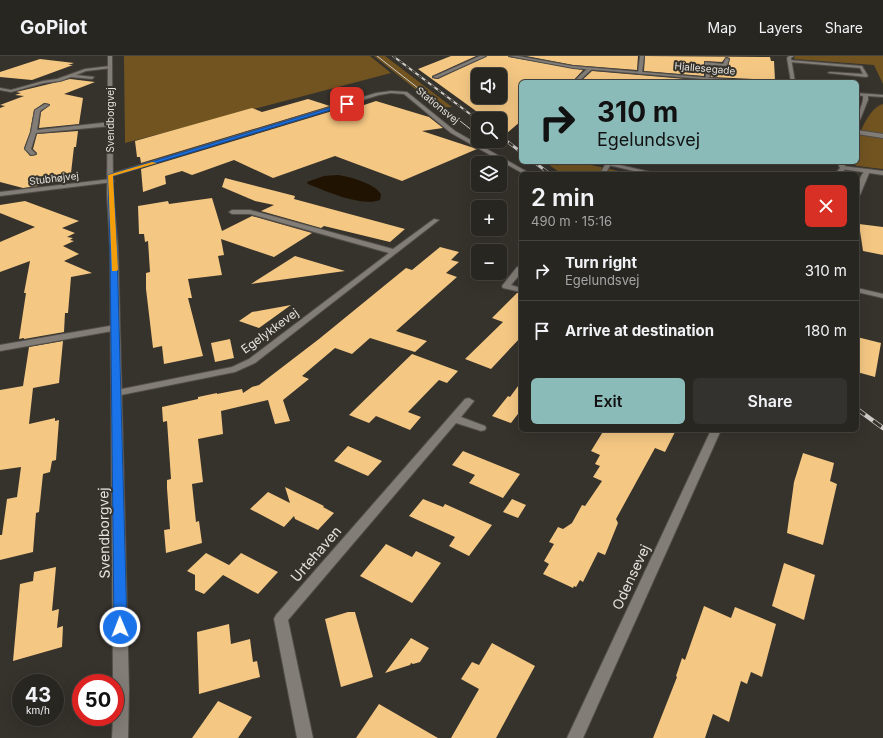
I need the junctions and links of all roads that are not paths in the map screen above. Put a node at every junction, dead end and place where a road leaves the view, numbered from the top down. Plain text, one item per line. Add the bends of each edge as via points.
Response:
1 (110, 56) edge
2 (484, 56) edge
3 (511, 56) edge
4 (642, 56) edge
5 (791, 58) edge
6 (727, 59) dead end
7 (110, 67) junction
8 (590, 69) junction
9 (640, 73) junction
10 (830, 73) dead end
11 (71, 75) junction
12 (708, 77) junction
13 (92, 78) dead end
14 (435, 78) dead end
15 (577, 80) edge
16 (736, 80) edge
17 (793, 80) edge
18 (20, 83) dead end
19 (34, 85) junction
20 (0, 89) edge
21 (396, 92) joint
22 (859, 94) edge
23 (865, 95) junction
24 (883, 96) edge
25 (47, 105) dead end
26 (859, 116) edge
27 (111, 124) junction
28 (34, 132) junction
29 (859, 132) edge
30 (883, 136) edge
31 (33, 154) dead end
32 (608, 164) joint
33 (842, 165) edge
34 (866, 171) junction
35 (524, 172) edge
36 (604, 172) edge
37 (645, 172) edge
38 (883, 173) edge
39 (111, 178) junction
40 (859, 190) edge
41 (0, 194) edge
42 (232, 212) dead end
43 (436, 220) dead end
44 (395, 252) junction
45 (519, 270) edge
46 (519, 289) edge
47 (859, 290) edge
48 (883, 296) edge
49 (115, 328) junction
50 (0, 348) edge
51 (116, 393) junction
52 (469, 401) dead end
53 (454, 418) junction
54 (481, 428) dead end
55 (715, 432) edge
56 (120, 738) edge
57 (305, 738) edge
58 (575, 738) edge

1 - 7 street, Svendborgvej
2 - 14 street
3 - 8 street, Hjallesegade
4 - 9 street
5 - 10 street via 862,67 866,76
5 - 17 street
6 - 12 street via 725,66 706,63
7 - 11 street
7 - 27 street, Svendborgvej
8 - 9 street, Hjallesegade
8 - 15 street
9 - 12 street, Hjallesegade
11 - 13 street
11 - 19 street
12 - 16 street, Hjallesegade
18 - 19 street
19 - 20 street via 11,91
21 - 35 street, Stationsvej via 407,94 453,132
21 - 39 street, Stubhøjvej via 378,94
22 - 23 street
23 - 24 street
23 - 26 street via 866,100
25 - 28 street via 38,110
27 - 28 street
27 - 39 street, Svendborgvej
28 - 31 street via 28,149
29 - 30 street
32 - 36 street
32 - 37 street
33 - 34 street
34 - 38 street
34 - 40 street
39 - 41 street, Stubhøjvej
39 - 49 street, Svendborgvej
42 - 44 street via 250,212
43 - 44 street, Egelykkevej
44 - 51 street, Egelykkevej via 252,361 235,368
45 - 46 street via 506,286
47 - 48 street
49 - 50 street
49 - 51 street, Svendborgvej
51 - 56 street, Svendborgvej
52 - 53 street, Urtehaven
53 - 54 street
53 - 57 street, Urtehaven via 281,619
55 - 58 street, Odensevej

